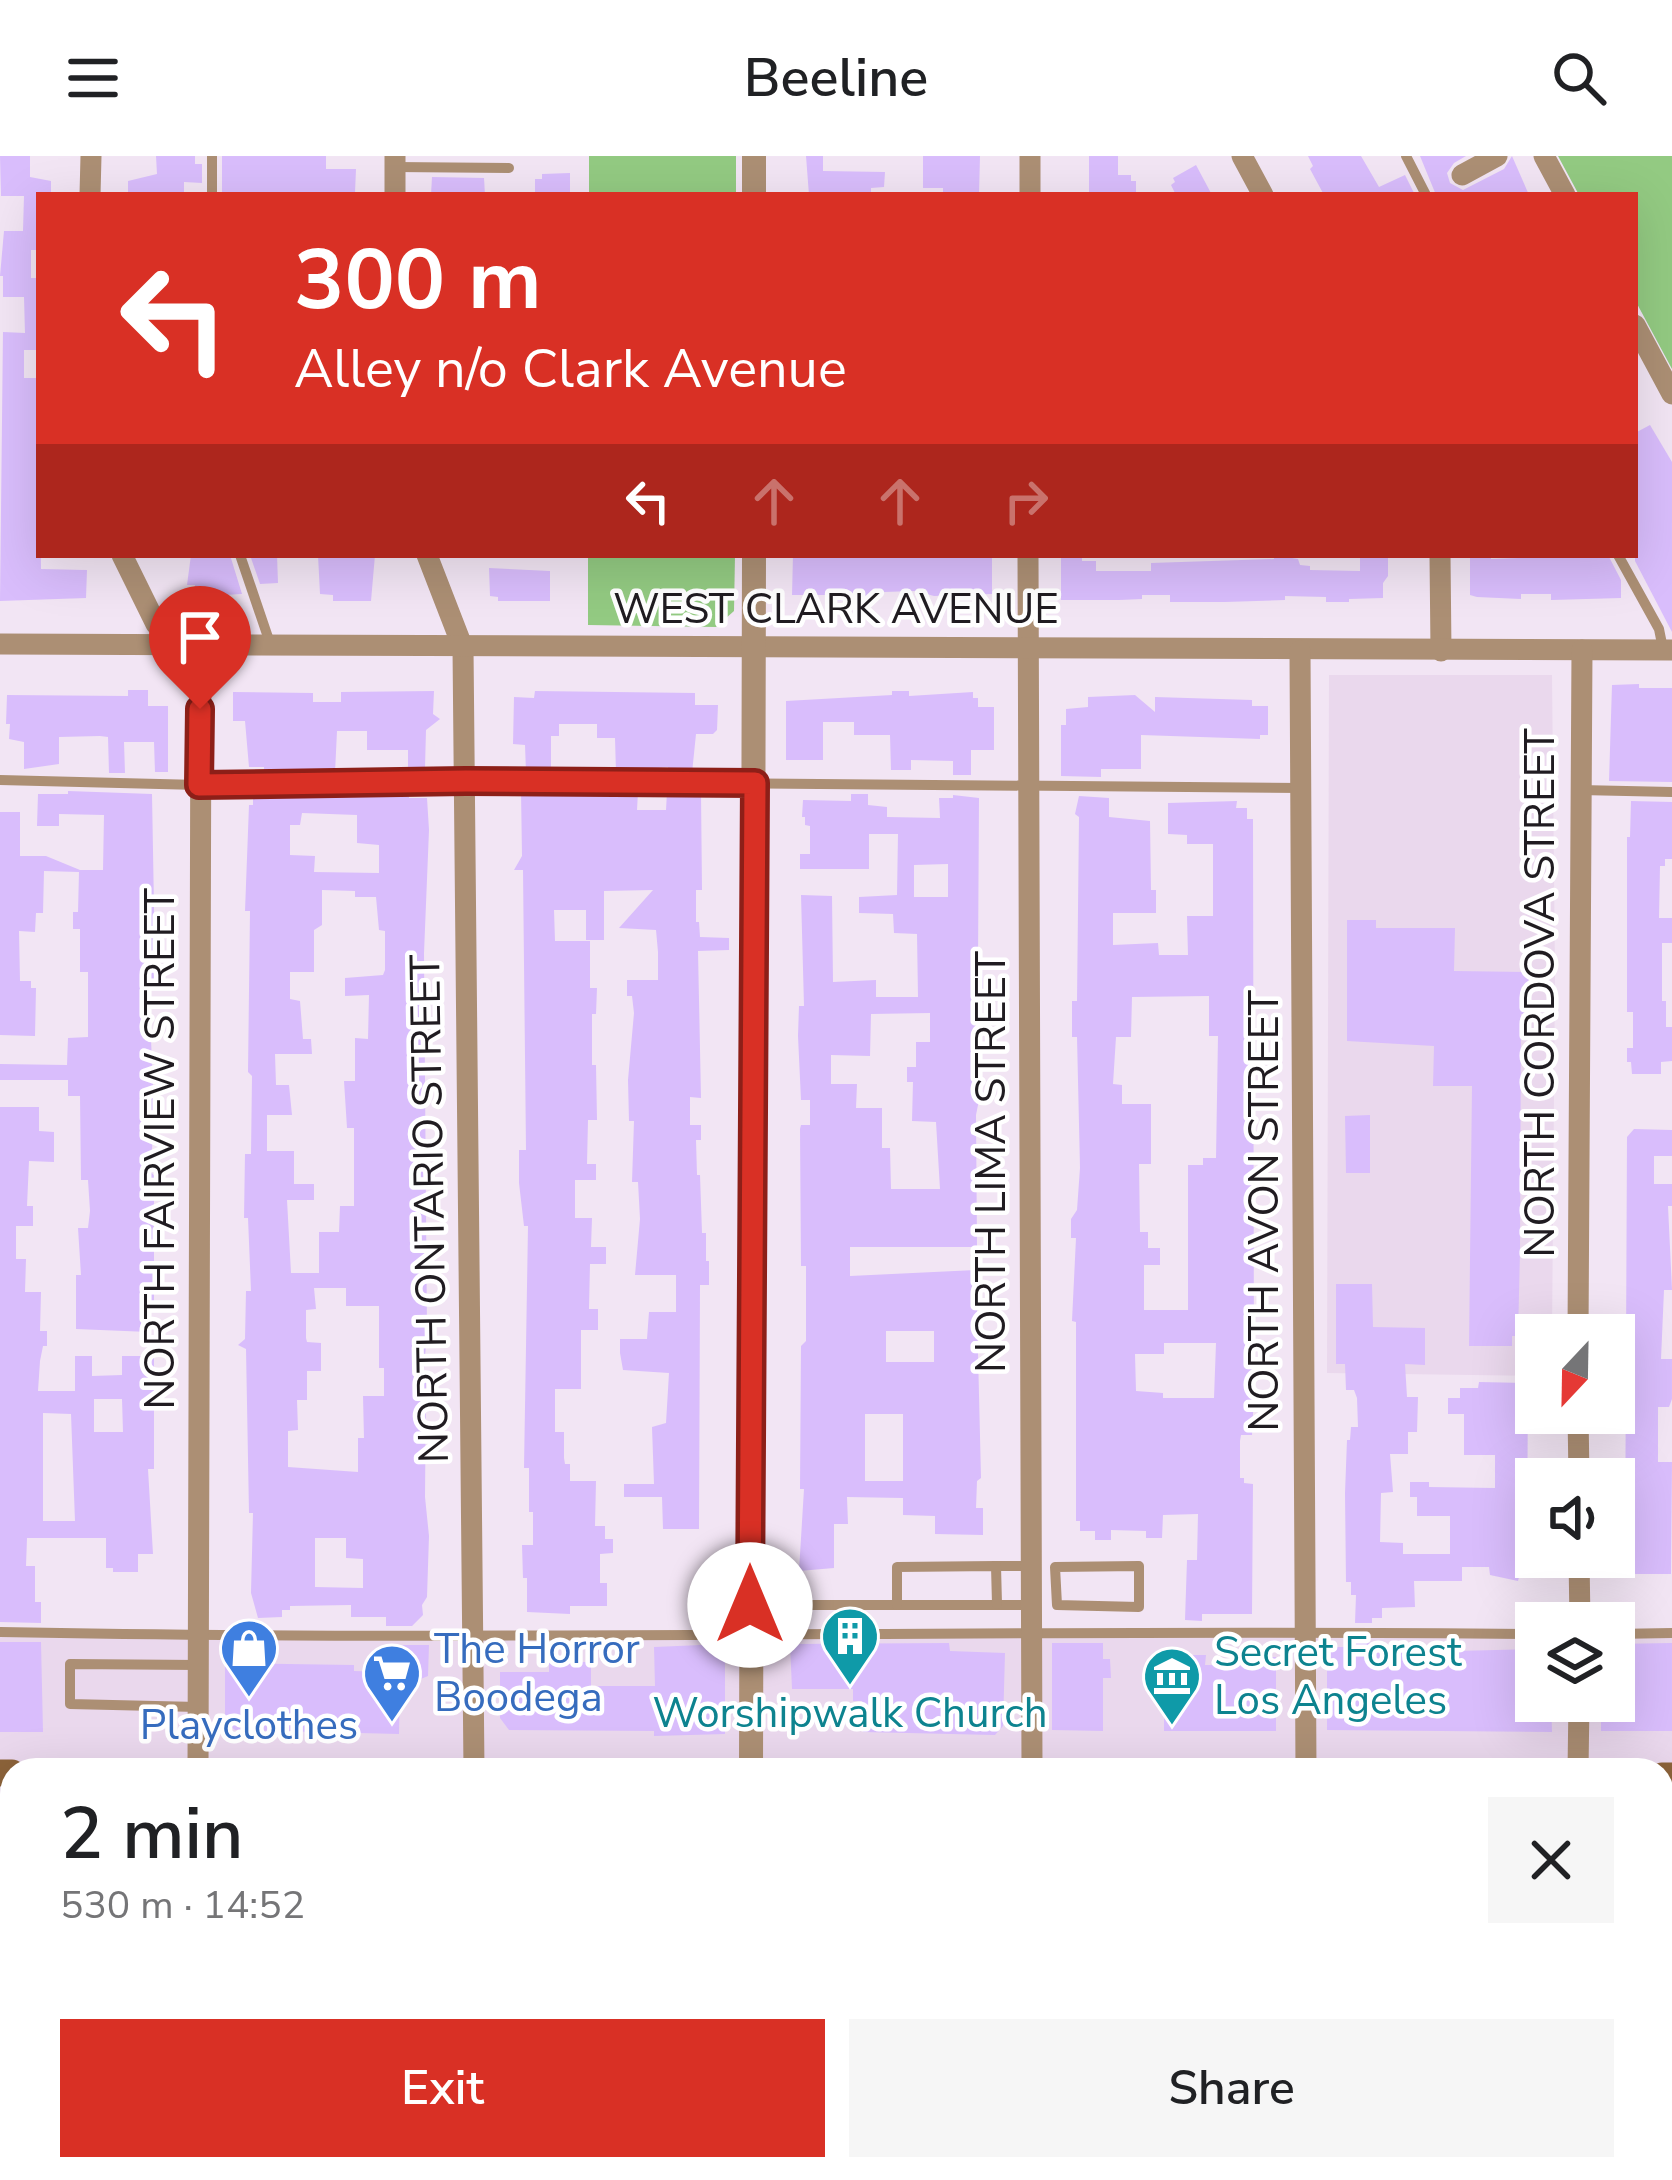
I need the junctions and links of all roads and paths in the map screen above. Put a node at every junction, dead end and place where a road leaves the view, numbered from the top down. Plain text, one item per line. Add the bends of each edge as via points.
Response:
1 (91, 156) edge
2 (212, 156) edge
3 (754, 156) edge
4 (1030, 156) edge
5 (1242, 156) edge
6 (1406, 156) edge
7 (1497, 156) edge
8 (1544, 156) edge
9 (395, 162) edge
10 (509, 168) dead end
11 (1462, 175) dead end
12 (91, 192) edge
13 (212, 192) edge
14 (754, 192) edge
15 (1030, 192) edge
16 (1261, 192) edge
17 (1424, 192) edge
18 (1562, 192) edge
19 (1638, 331) edge
20 (1672, 394) edge
21 (123, 558) edge
22 (240, 558) edge
23 (428, 558) edge
24 (754, 558) edge
25 (1028, 558) edge
26 (1440, 558) edge
27 (1620, 558) edge
28 (0, 644) edge
29 (271, 646) junction
30 (1028, 646) junction
31 (187, 647) junction
32 (463, 648) junction
33 (753, 648) junction
34 (1582, 650) junction
35 (1667, 650) edge
36 (1300, 651) junction
37 (1441, 652) junction
38 (0, 780) edge
39 (466, 781) junction
40 (755, 783) junction
41 (199, 785) junction
42 (1031, 788) junction
43 (1301, 788) junction
44 (1580, 790) junction
45 (1672, 791) edge
46 (1578, 1314) edge
47 (996, 1566) junction
48 (1056, 1584) junction
49 (1031, 1585) junction
50 (997, 1604) junction
51 (750, 1605) junction
52 (897, 1605) junction
53 (0, 1632) edge
54 (1304, 1632) junction
55 (1033, 1633) junction
56 (1672, 1633) edge
57 (473, 1634) junction
58 (751, 1634) junction
59 (1515, 1634) edge
60 (1635, 1634) edge
61 (199, 1636) junction
62 (199, 1665) junction
63 (198, 1707) junction
64 (1579, 1722) edge
65 (198, 1758) edge
66 (474, 1758) edge
67 (751, 1758) edge
68 (1032, 1758) edge
69 (1306, 1758) edge
70 (1578, 1758) edge

1 - 12 street
2 - 13 lane
3 - 14 street
4 - 15 street
5 - 16 street
6 - 17 lane
7 - 11 street
8 - 18 street
9 - 10 lane
19 - 20 street
21 - 31 street via 156,624
22 - 29 lane
23 - 32 street, NORTH ONTARIO STREET
24 - 33 street
25 - 30 street, NORTH LIMA STREET
26 - 37 street
27 - 35 lane
28 - 31 street, WEST CLARK AVENUE
29 - 31 street, WEST CLARK AVENUE
29 - 32 street, WEST CLARK AVENUE
30 - 33 street, WEST CLARK AVENUE
30 - 36 street, WEST CLARK AVENUE
30 - 42 street, NORTH LIMA STREET
31 - 41 street, NORTH FAIRVIEW STREET via 201,671
32 - 33 street, WEST CLARK AVENUE
32 - 39 street, NORTH ONTARIO STREET
33 - 40 street
34 - 35 street, WEST CLARK AVENUE
34 - 37 street, WEST CLARK AVENUE
34 - 44 street, NORTH CORDOVA STREET
36 - 37 street, WEST CLARK AVENUE
36 - 43 street, NORTH AVON STREET
38 - 41 lane
39 - 40 lane
39 - 41 lane
39 - 57 street, NORTH ONTARIO STREET
40 - 42 lane
40 - 51 street
41 - 61 street, NORTH FAIRVIEW STREET
42 - 43 lane
42 - 49 street, NORTH LIMA STREET
43 - 54 street, NORTH AVON STREET
44 - 45 lane
44 - 46 street, NORTH CORDOVA STREET
47 - 49 lane
47 - 50 lane
47 - 52 lane via 897,1567
48 - 48 lane via 1057,1605 1138,1607 1139,1566 1055,1567
48 - 49 lane
49 - 50 lane
49 - 55 street, NORTH LIMA STREET
50 - 52 lane
51 - 52 lane
51 - 58 street
53 - 61 lane
54 - 55 lane
54 - 59 lane
54 - 69 street, NORTH AVON STREET
55 - 58 lane
55 - 68 street, NORTH LIMA STREET
56 - 60 lane
57 - 58 lane
57 - 61 lane
57 - 66 street, NORTH ONTARIO STREET
58 - 67 street
61 - 62 street, NORTH FAIRVIEW STREET
62 - 63 street, NORTH FAIRVIEW STREET
62 - 63 lane via 70,1664 70,1704
63 - 65 street, NORTH FAIRVIEW STREET
64 - 70 street

